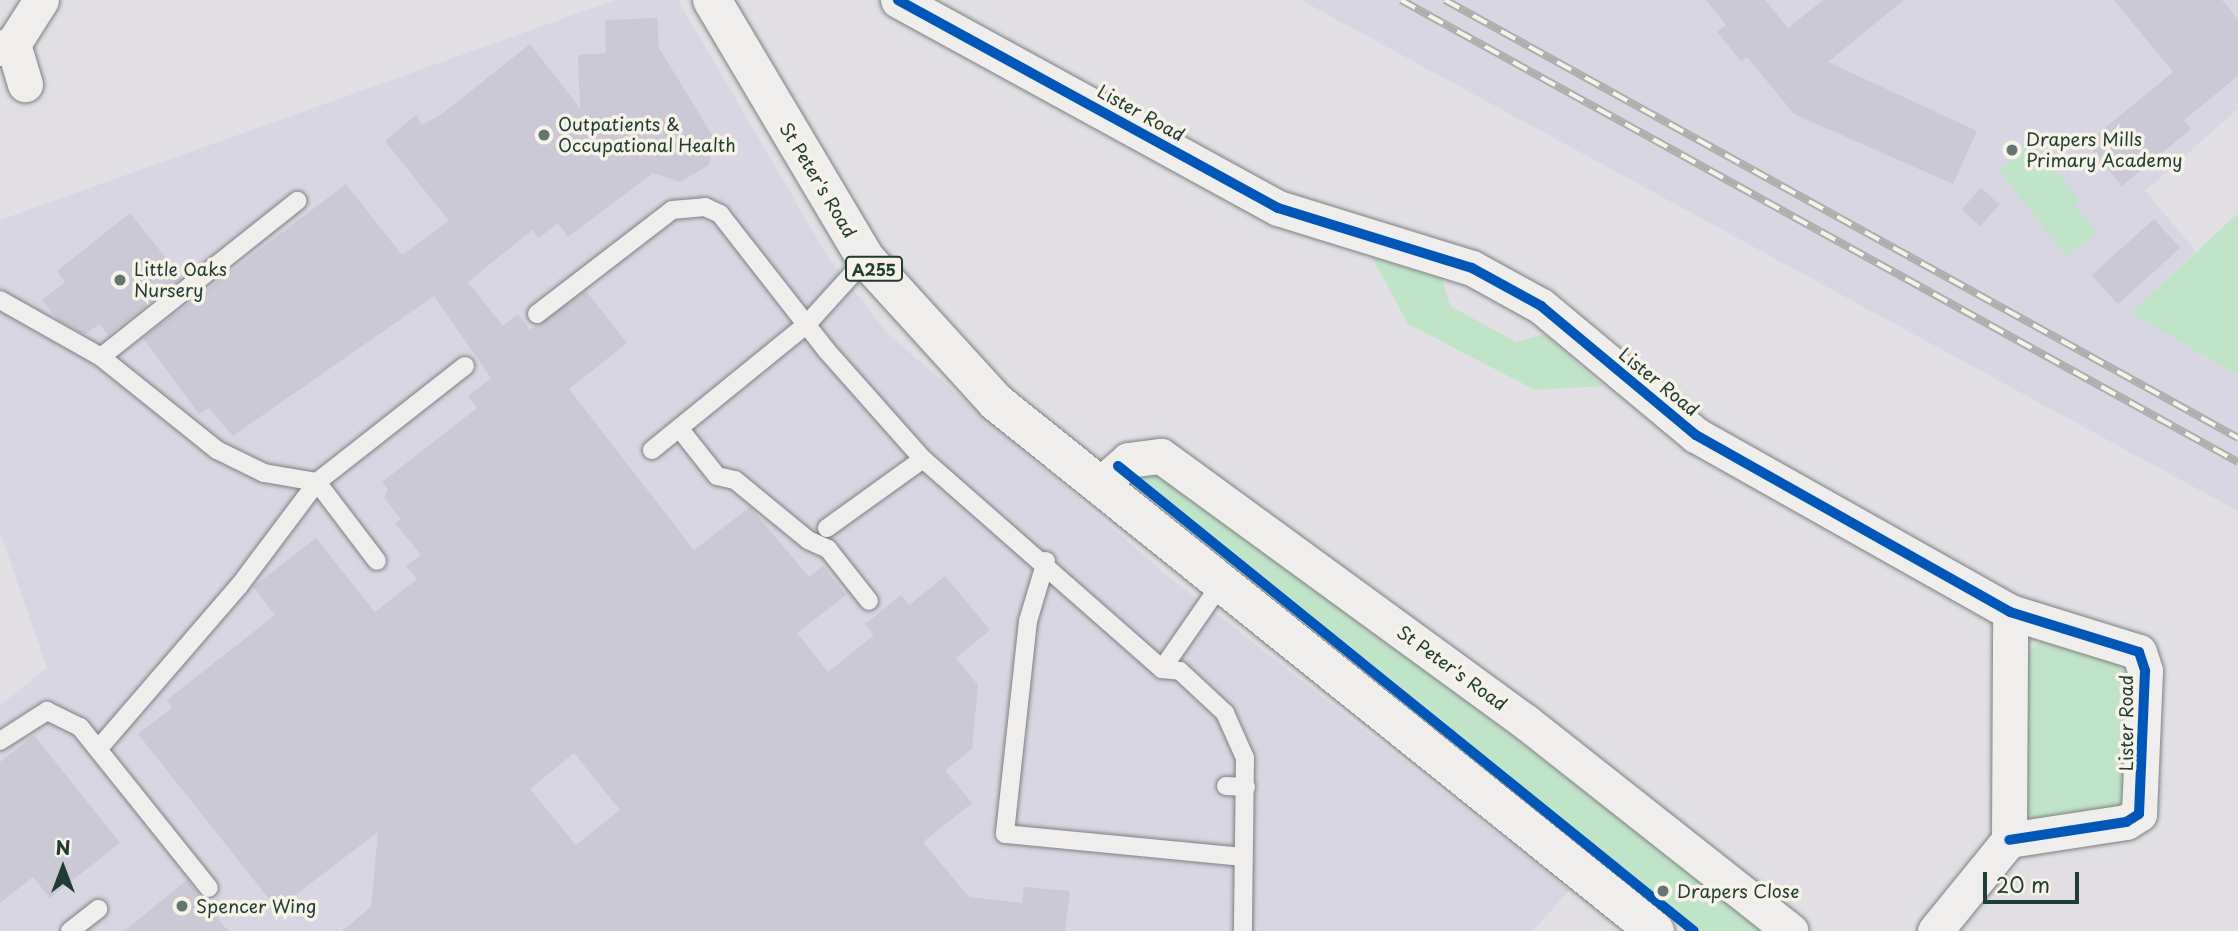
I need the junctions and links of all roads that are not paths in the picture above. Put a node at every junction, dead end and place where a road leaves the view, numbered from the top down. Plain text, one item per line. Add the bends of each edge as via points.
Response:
1 (41, 0) edge
2 (712, 0) edge
3 (898, 0) edge
4 (7, 46) edge
5 (24, 85) dead end
6 (297, 201) dead end
7 (866, 259) junction
8 (0, 300) edge
9 (537, 314) dead end
10 (808, 323) junction
11 (101, 357) junction
12 (465, 366) dead end
13 (679, 428) junction
14 (652, 450) dead end
15 (923, 459) junction
16 (317, 482) junction
17 (1102, 483) junction
18 (827, 528) dead end
19 (377, 561) dead end
20 (1046, 561) junction
21 (1223, 581) junction
22 (869, 601) dead end
23 (2010, 612) junction
24 (1162, 669) junction
25 (0, 741) edge
26 (99, 748) junction
27 (1226, 786) dead end
28 (1246, 787) junction
29 (2009, 840) junction
30 (1242, 857) junction
31 (209, 888) dead end
32 (98, 909) dead end
33 (70, 931) edge
34 (1243, 931) edge
35 (1655, 931) edge
36 (1791, 931) edge
37 (1935, 931) edge

1 - 4 street
2 - 7 main road, St Peter's Road / A255
3 - 23 street, Lister Road via 1278,208 1472,268 1541,306 1696,435
4 - 5 street
6 - 11 lane
7 - 10 lane
7 - 17 main road, St Peter's Road / A255 via 996,402
8 - 11 lane
9 - 10 lane via 654,221 672,210 705,207 720,214
10 - 13 lane
10 - 15 lane
11 - 16 lane via 217,450 264,473
12 - 16 lane
13 - 14 lane
13 - 22 lane via 717,476 735,480 808,541 828,549
15 - 18 lane
15 - 20 lane
16 - 19 lane
16 - 26 lane via 248,575
17 - 21 main road, St Peter's Road / A255
17 - 36 street, St Peter's Road via 1128,460 1161,456 1526,722
20 - 24 lane
20 - 30 lane via 1028,621 1005,834
21 - 24 lane
21 - 35 main road, St Peter's Road / A255
23 - 29 street
23 - 29 street, Lister Road via 2121,643 2139,652 2145,671 2139,814 2126,822
24 - 28 lane via 1181,671 1225,713 1241,738
25 - 26 lane via 47,711 80,727
26 - 31 lane
27 - 28 lane
28 - 30 lane
29 - 37 street
30 - 34 lane
32 - 33 lane

